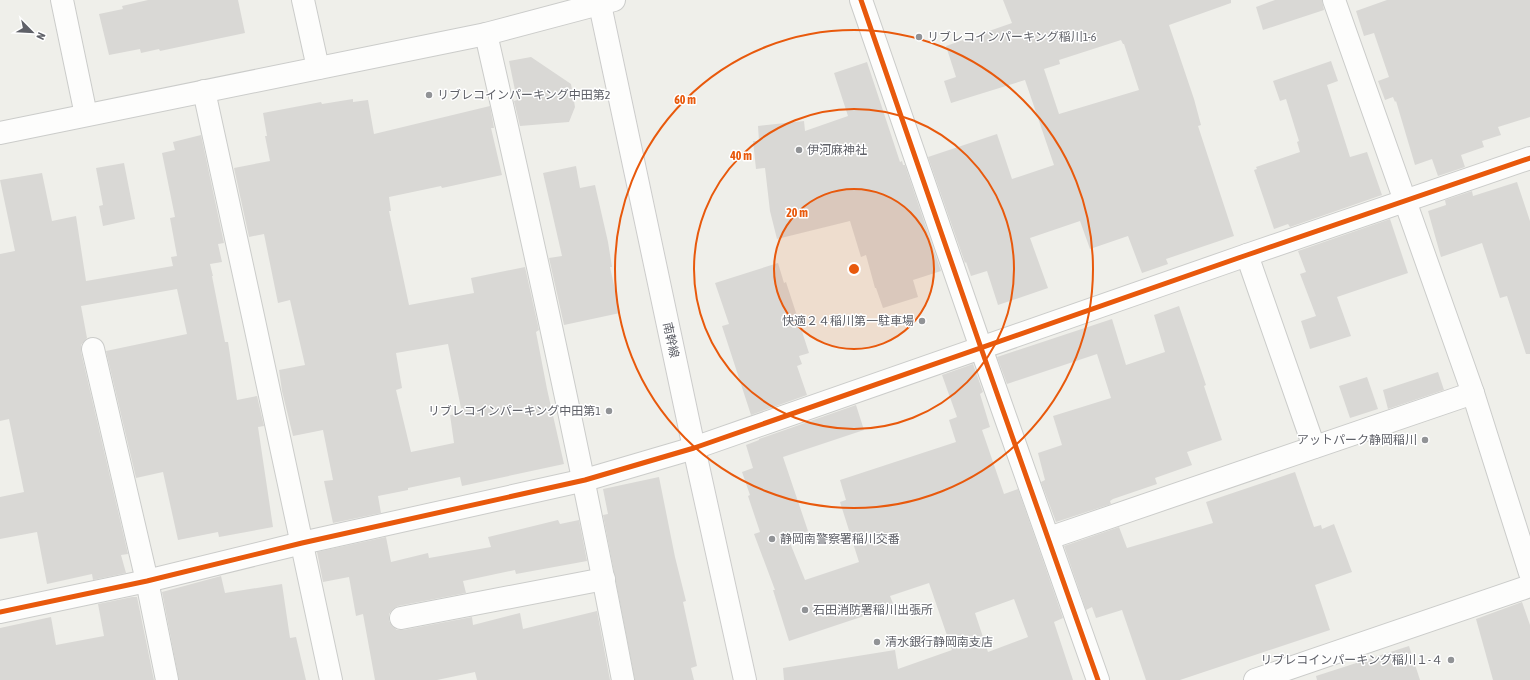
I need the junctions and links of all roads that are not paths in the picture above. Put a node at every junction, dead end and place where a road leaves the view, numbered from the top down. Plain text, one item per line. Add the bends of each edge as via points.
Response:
1 (62, 0) edge
2 (303, 0) edge
3 (861, 0) edge
4 (1334, 0) edge
5 (604, 1) edge
6 (486, 34) junction
7 (318, 68) junction
8 (204, 91) junction
9 (86, 115) junction
10 (0, 133) edge
11 (1530, 158) edge
12 (1406, 200) junction
13 (1247, 255) junction
14 (981, 348) junction
15 (93, 349) dead end
16 (1472, 393) junction
17 (1314, 447) junction
18 (694, 448) junction
19 (584, 480) junction
20 (1049, 538) junction
21 (302, 543) junction
22 (1530, 572) edge
23 (604, 579) junction
24 (147, 582) junction
25 (1530, 586) edge
26 (0, 612) edge
27 (401, 618) dead end
28 (168, 680) edge
29 (330, 680) edge
30 (623, 680) edge
31 (745, 680) edge
32 (1098, 680) edge
33 (1254, 680) edge

1 - 9 street
2 - 7 street
3 - 14 street
4 - 12 street
5 - 6 street
5 - 18 street, 南幹線
6 - 7 street
6 - 19 street
7 - 8 street
8 - 9 street
8 - 21 street
9 - 10 street
11 - 12 street
12 - 13 street
12 - 16 street
13 - 14 street
13 - 17 street
14 - 18 street
14 - 20 street
15 - 24 street
16 - 17 street
16 - 22 street
17 - 20 street
18 - 19 street
18 - 31 street, 南幹線
19 - 21 street
19 - 23 street
20 - 32 street
21 - 24 street
21 - 29 street
23 - 27 street
23 - 30 street
24 - 26 street
24 - 28 street
25 - 33 street

